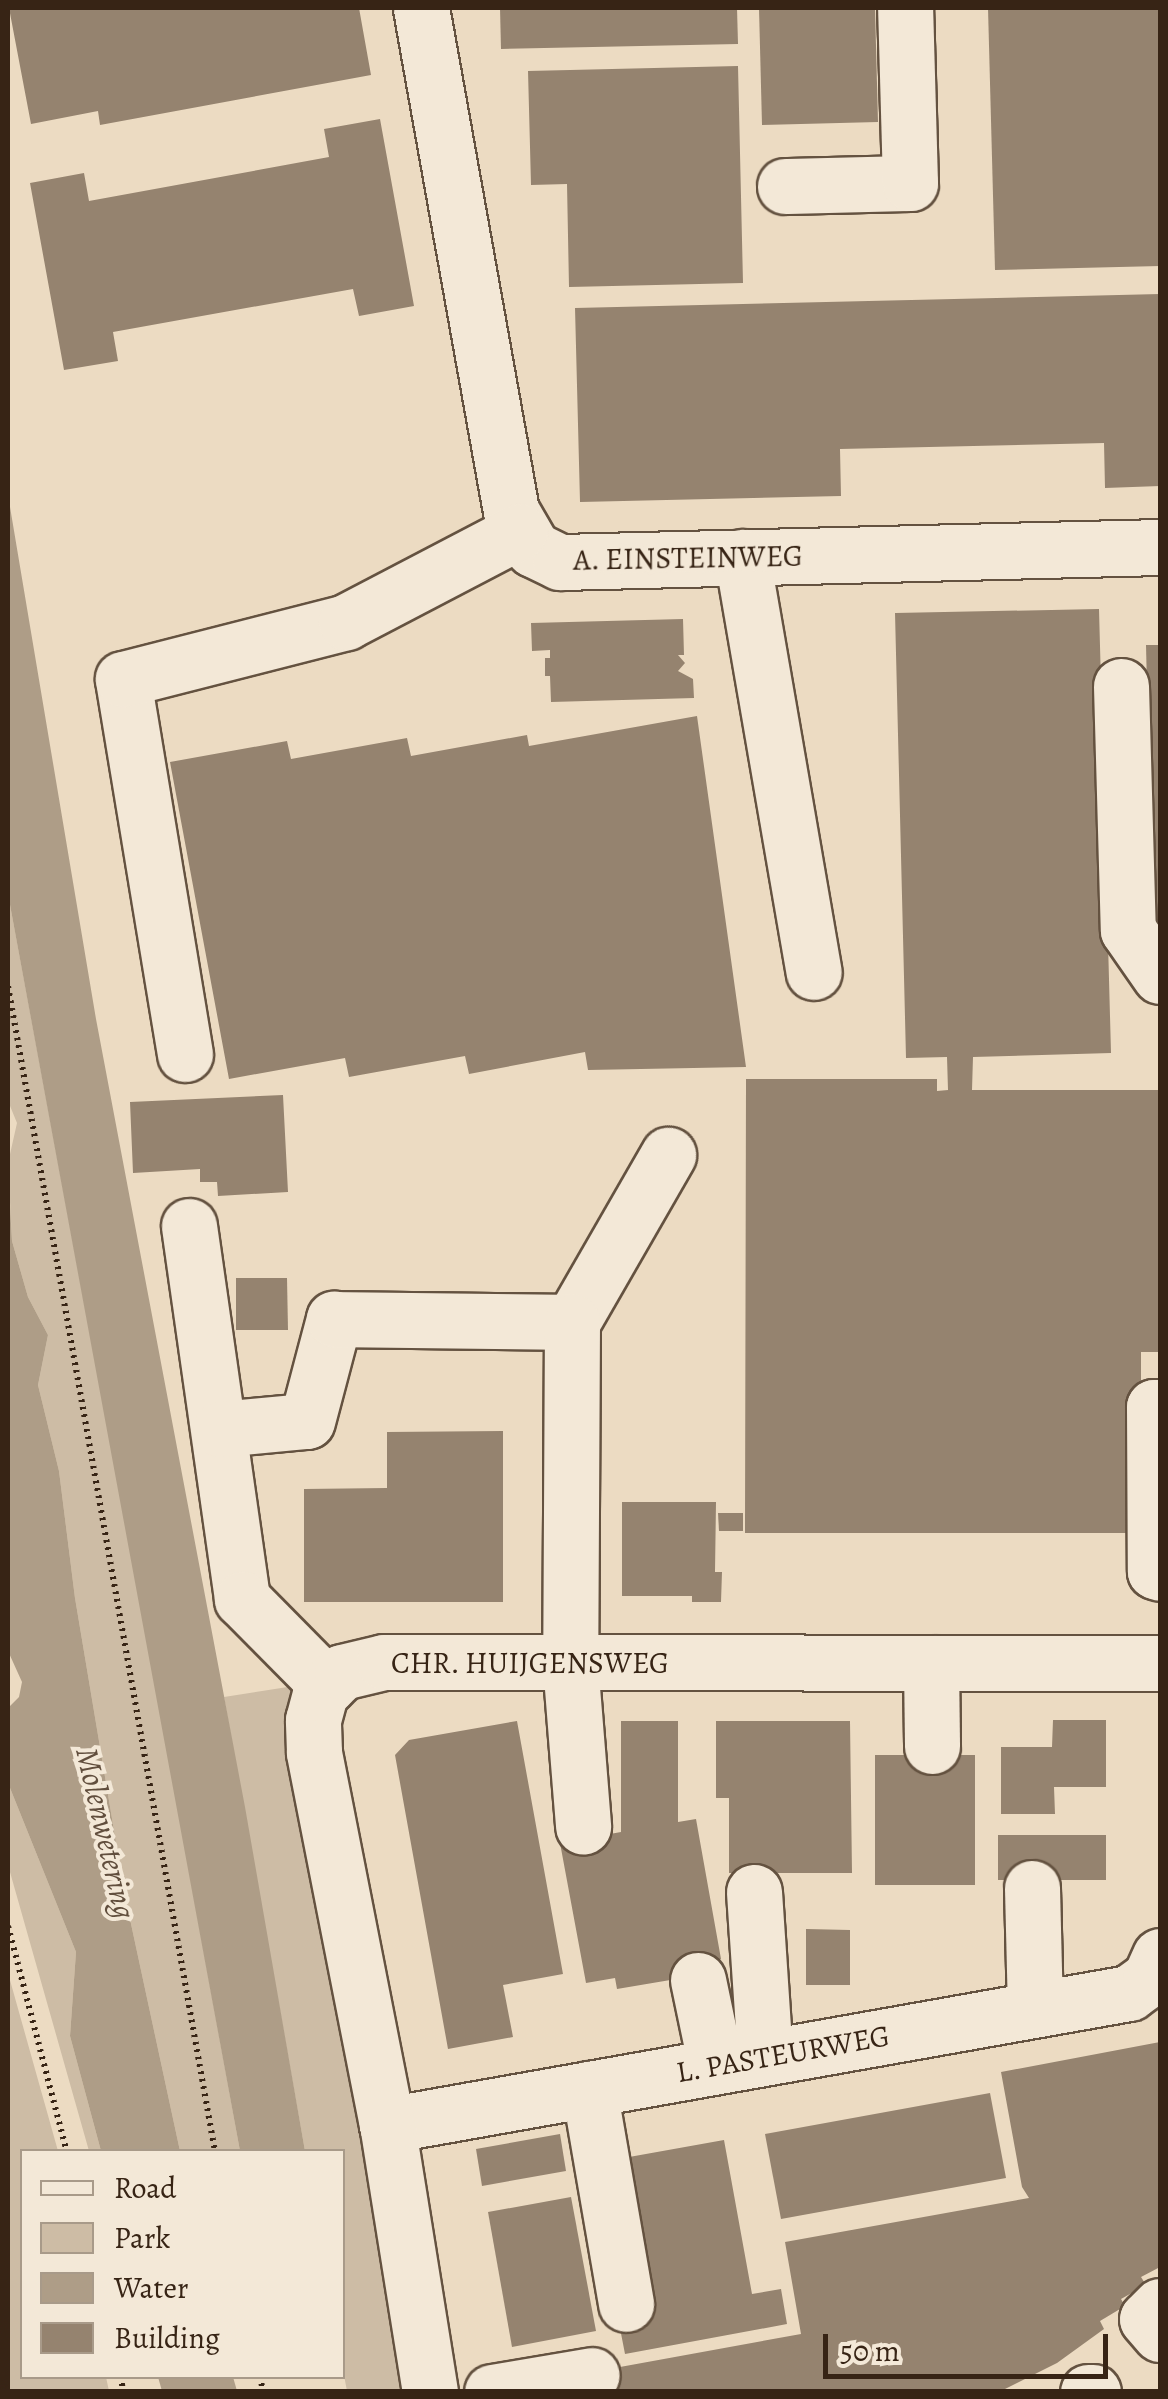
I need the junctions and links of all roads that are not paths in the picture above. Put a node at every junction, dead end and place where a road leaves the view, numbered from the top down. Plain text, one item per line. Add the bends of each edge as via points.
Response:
1 (421, 8) edge
2 (906, 8) edge
3 (785, 186) dead end
4 (520, 530) junction
5 (1160, 547) edge
6 (742, 558) junction
7 (1121, 686) dead end
8 (814, 972) dead end
9 (1160, 976) edge
10 (185, 1054) dead end
11 (668, 1155) dead end
12 (189, 1226) dead end
13 (572, 1322) junction
14 (1160, 1406) edge
15 (220, 1428) junction
16 (1160, 1573) edge
17 (570, 1663) junction
18 (931, 1663) junction
19 (1160, 1663) edge
20 (328, 1686) junction
21 (932, 1746) dead end
22 (583, 1826) dead end
23 (1032, 1888) dead end
24 (754, 1892) dead end
25 (1160, 1956) edge
26 (698, 1980) dead end
27 (1035, 2009) junction
28 (740, 2062) junction
29 (589, 2089) junction
30 (387, 2126) junction
31 (626, 2304) dead end
32 (1160, 2306) edge
33 (1160, 2334) edge
34 (592, 2375) dead end
35 (430, 2392) edge
36 (492, 2392) edge

1 - 4 street via 511,510
2 - 3 street via 910,183
4 - 6 street, A. EINSTEINWEG via 533,548 560,562
4 - 10 street via 346,622 123,679
5 - 6 street, A. EINSTEINWEG
6 - 8 street
7 - 9 street via 1128,930
11 - 13 street
12 - 15 street
13 - 15 street via 334,1320 307,1421
13 - 17 street
14 - 16 street via 1154,1406
15 - 20 street via 242,1599
17 - 18 street, CHR. HUIJGENSWEG
17 - 20 street, CHR. HUIJGENSWEG via 384,1662 342,1672
17 - 22 street
18 - 19 street, CHR. HUIJGENSWEG
18 - 21 street
20 - 30 street via 312,1720 314,1752
23 - 27 street
24 - 28 street
25 - 27 street, L. PASTEURWEG via 1150,1978 1129,1993
26 - 28 street
27 - 28 street, L. PASTEURWEG
28 - 29 street, L. PASTEURWEG
29 - 30 street, L. PASTEURWEG
29 - 31 street
30 - 35 street
32 - 33 street via 1148,2320
34 - 36 street

